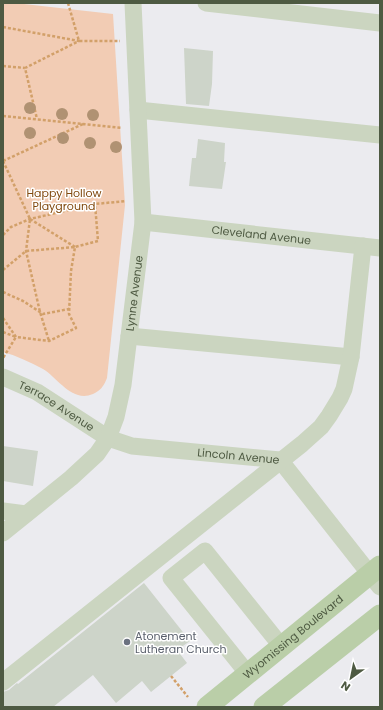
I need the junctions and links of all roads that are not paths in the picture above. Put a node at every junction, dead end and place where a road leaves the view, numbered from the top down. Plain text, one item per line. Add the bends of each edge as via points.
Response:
1 (133, 3) edge
2 (206, 3) edge
3 (380, 23) edge
4 (138, 110) junction
5 (380, 135) edge
6 (143, 222) junction
7 (363, 246) junction
8 (380, 248) edge
9 (129, 336) junction
10 (351, 357) junction
11 (3, 377) edge
12 (108, 438) junction
13 (280, 460) junction
14 (3, 511) edge
15 (26, 514) junction
16 (3, 533) edge
17 (377, 576) edge
18 (380, 615) edge
19 (282, 647) junction
20 (248, 674) junction
21 (3, 682) edge
22 (207, 707) edge
23 (264, 707) edge

1 - 4 street, Lynne Avenue
2 - 3 street
4 - 5 street
4 - 6 street, Lynne Avenue
6 - 7 street, Cleveland Avenue
6 - 9 street, Lynne Avenue
7 - 8 street, Cleveland Avenue
7 - 10 street
9 - 10 street
9 - 12 street, Lynne Avenue via 123,385
10 - 13 street via 344,389 329,416 321,427
11 - 12 street, Terrace Avenue via 37,392
12 - 13 street, Lincoln Avenue via 132,446
12 - 15 street, Lynne Avenue via 97,454
13 - 17 street, Lincoln Avenue
13 - 21 street
14 - 15 street
15 - 16 street, Lynne Avenue
17 - 19 main road, Wyomissing Boulevard
18 - 23 main road
19 - 20 main road, Wyomissing Boulevard
19 - 20 street via 205,551 171,578
20 - 22 main road, Wyomissing Boulevard

